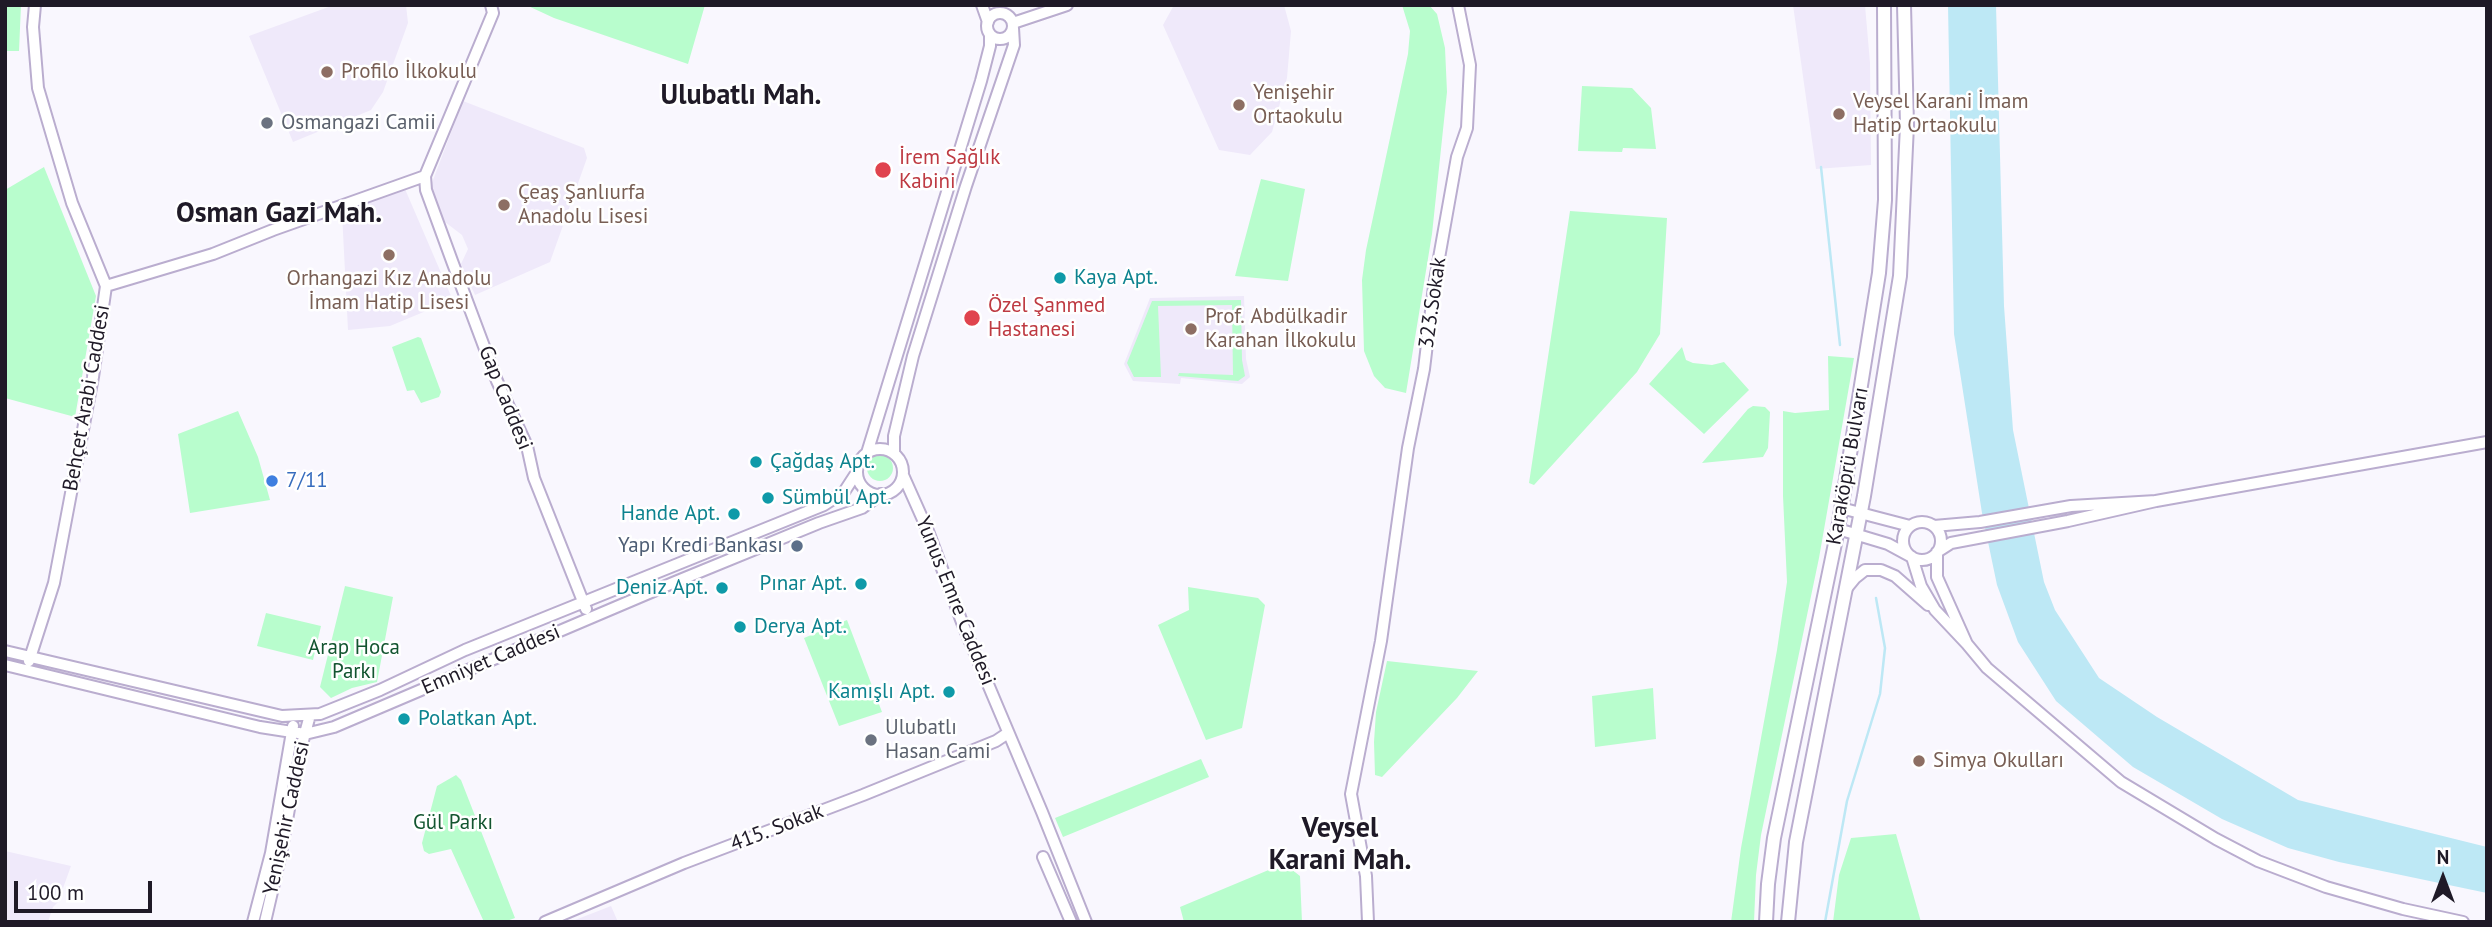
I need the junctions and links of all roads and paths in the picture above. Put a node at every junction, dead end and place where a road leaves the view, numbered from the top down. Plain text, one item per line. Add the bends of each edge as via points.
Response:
1 (35, 5) edge
2 (491, 5) edge
3 (982, 5) edge
4 (1002, 5) edge
5 (1067, 5) edge
6 (1458, 5) edge
7 (1884, 5) edge
8 (1904, 5) edge
9 (988, 22) junction
10 (1012, 23) junction
11 (990, 34) junction
12 (425, 176) junction
13 (106, 286) junction
14 (2487, 442) edge
15 (867, 453) junction
16 (894, 454) junction
17 (857, 472) junction
18 (903, 475) junction
19 (881, 495) junction
20 (2157, 501) junction
21 (1841, 509) junction
22 (1860, 515) junction
23 (1910, 526) junction
24 (1934, 526) junction
25 (1838, 529) junction
26 (1857, 533) junction
27 (1937, 552) junction
28 (1912, 556) junction
29 (1846, 589) junction
30 (584, 602) junction
31 (1935, 610) junction
32 (590, 618) junction
33 (1967, 644) junction
34 (5, 651) edge
35 (30, 657) junction
36 (5, 665) edge
37 (27, 670) junction
38 (310, 715) junction
39 (297, 716) junction
40 (291, 732) junction
41 (1008, 733) junction
42 (305, 734) junction
43 (1043, 857) dead end
44 (253, 922) edge
45 (265, 922) edge
46 (545, 922) edge
47 (1070, 922) edge
48 (1086, 922) edge
49 (1368, 922) edge
50 (1766, 922) edge
51 (1788, 922) edge
52 (2463, 922) edge

1 - 13 main road, Behçet Arabi Caddesi via 38,88 72,203
2 - 12 main road via 493,13
3 - 9 main road
4 - 10 main road
5 - 10 main road
6 - 49 main road, 323.Sokak via 1470,65 1466,128 1434,286 1387,602 1351,794 1366,876
7 - 21 highway, Karaköprü Bulvarı via 1884,212 1869,342
8 - 22 highway, Karaköprü Bulvarı via 1907,125 1900,276
9 - 10 main road via 997,13
9 - 11 main road
10 - 11 main road via 1006,38
10 - 16 main road via 1014,45 913,356
11 - 15 main road via 981,81
12 - 13 main road via 213,254
12 - 30 main road, Gap Caddesi via 452,261
13 - 35 main road, Behçet Arabi Caddesi via 54,583
14 - 20 main road
15 - 16 main road via 881,449
15 - 17 main road
16 - 18 main road
17 - 19 main road via 867,491
17 - 30 main road, Emniyet Caddesi via 844,492 824,505
18 - 19 main road via 895,489
18 - 41 main road, Yunus Emre Caddesi
19 - 32 main road, Emniyet Caddesi via 862,508
20 - 24 main road via 2071,506
20 - 27 main road via 1951,542
21 - 22 main road
21 - 25 highway, Karaköprü Bulvarı
22 - 23 main road
22 - 26 highway, Karaköprü Bulvarı
23 - 24 main road via 1922,522
23 - 28 main road via 1903,541
24 - 27 main road via 1941,541
25 - 26 main road
25 - 50 highway, Karaköprü Bulvarı via 1774,838
26 - 28 main road
26 - 29 highway, Karaköprü Bulvarı
27 - 28 main road via 1923,560
27 - 33 main road via 1937,577
28 - 31 main road
29 - 31 main road via 1866,570 1881,570 1895,576
29 - 51 highway, Karaköprü Bulvarı via 1796,842
30 - 32 main road, Gap Caddesi
30 - 38 main road, Emniyet Caddesi via 465,649 380,690
31 - 33 main road
32 - 42 main road, Emniyet Caddesi via 334,727
33 - 52 main road via 1987,668 2121,782 2216,839 2326,887
34 - 35 main road, Emniyet Caddesi
35 - 37 main road, Behçet Arabi Caddesi
35 - 39 main road, Emniyet Caddesi
36 - 37 main road, Emniyet Caddesi
37 - 40 main road, Emniyet Caddesi
38 - 39 main road, Emniyet Caddesi
38 - 42 main road, Yenişehir Caddesi
39 - 40 main road, Yenişehir Caddesi
40 - 42 main road, Emniyet Caddesi
40 - 44 main road, Yenişehir Caddesi via 271,853
41 - 46 main road, 415. Sokak
41 - 48 main road, Yunus Emre Caddesi
42 - 45 main road, Yenişehir Caddesi
43 - 47 main road

